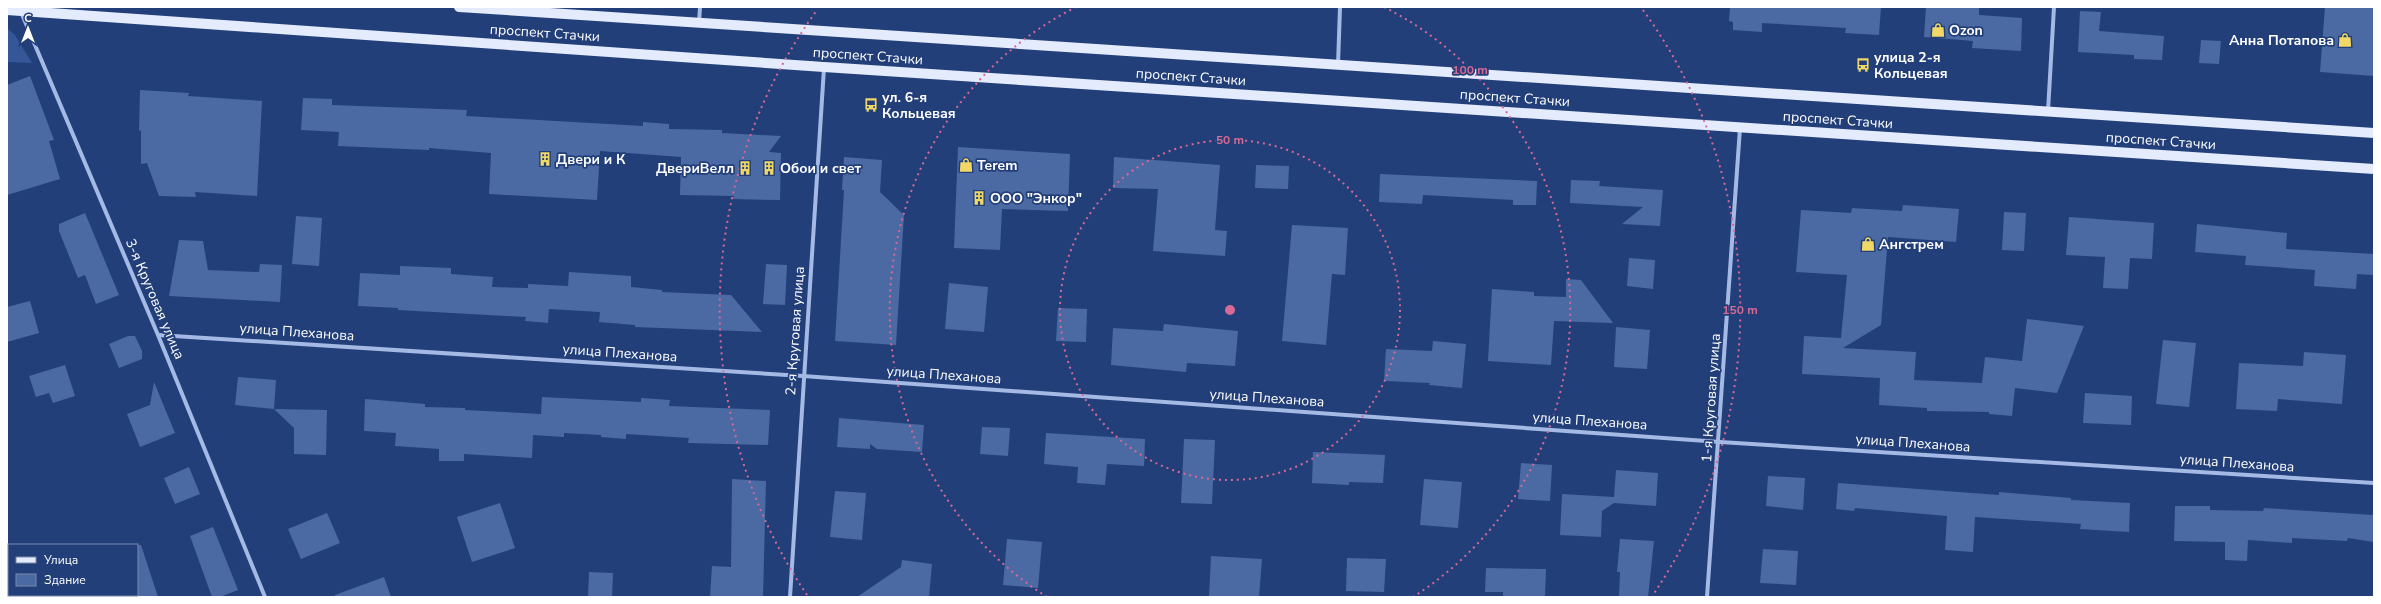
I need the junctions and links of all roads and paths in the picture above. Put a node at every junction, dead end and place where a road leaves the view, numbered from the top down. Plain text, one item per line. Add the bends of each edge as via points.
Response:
1 (459, 7) edge
2 (700, 7) edge
3 (1340, 7) edge
4 (2054, 7) edge
5 (7, 10) edge
6 (21, 11) junction
7 (699, 23) junction
8 (1338, 65) junction
9 (824, 67) junction
10 (2048, 112) junction
11 (1740, 128) junction
12 (2374, 133) edge
13 (2374, 169) edge
14 (158, 335) junction
15 (803, 376) junction
16 (1720, 442) junction
17 (2374, 483) edge
18 (265, 597) edge
19 (790, 597) edge
20 (1707, 597) edge

1 - 7 main road, проспект Стачки
2 - 7 street
3 - 8 street
4 - 10 street
5 - 6 main road, проспект Стачки
6 - 9 main road, проспект Стачки
6 - 14 street, 3-я Круговая улица
7 - 8 main road, проспект Стачки
8 - 10 main road, проспект Стачки
9 - 11 main road, проспект Стачки
9 - 15 street, 2-я Круговая улица
10 - 12 main road, проспект Стачки
11 - 13 main road, проспект Стачки
11 - 16 street, 1-я Круговая улица
14 - 15 street, улица Плеханова
14 - 18 street, 3-я Круговая улица
15 - 16 street, улица Плеханова
15 - 19 street, 2-я Круговая улица
16 - 17 street, улица Плеханова
16 - 20 street, 1-я Круговая улица

